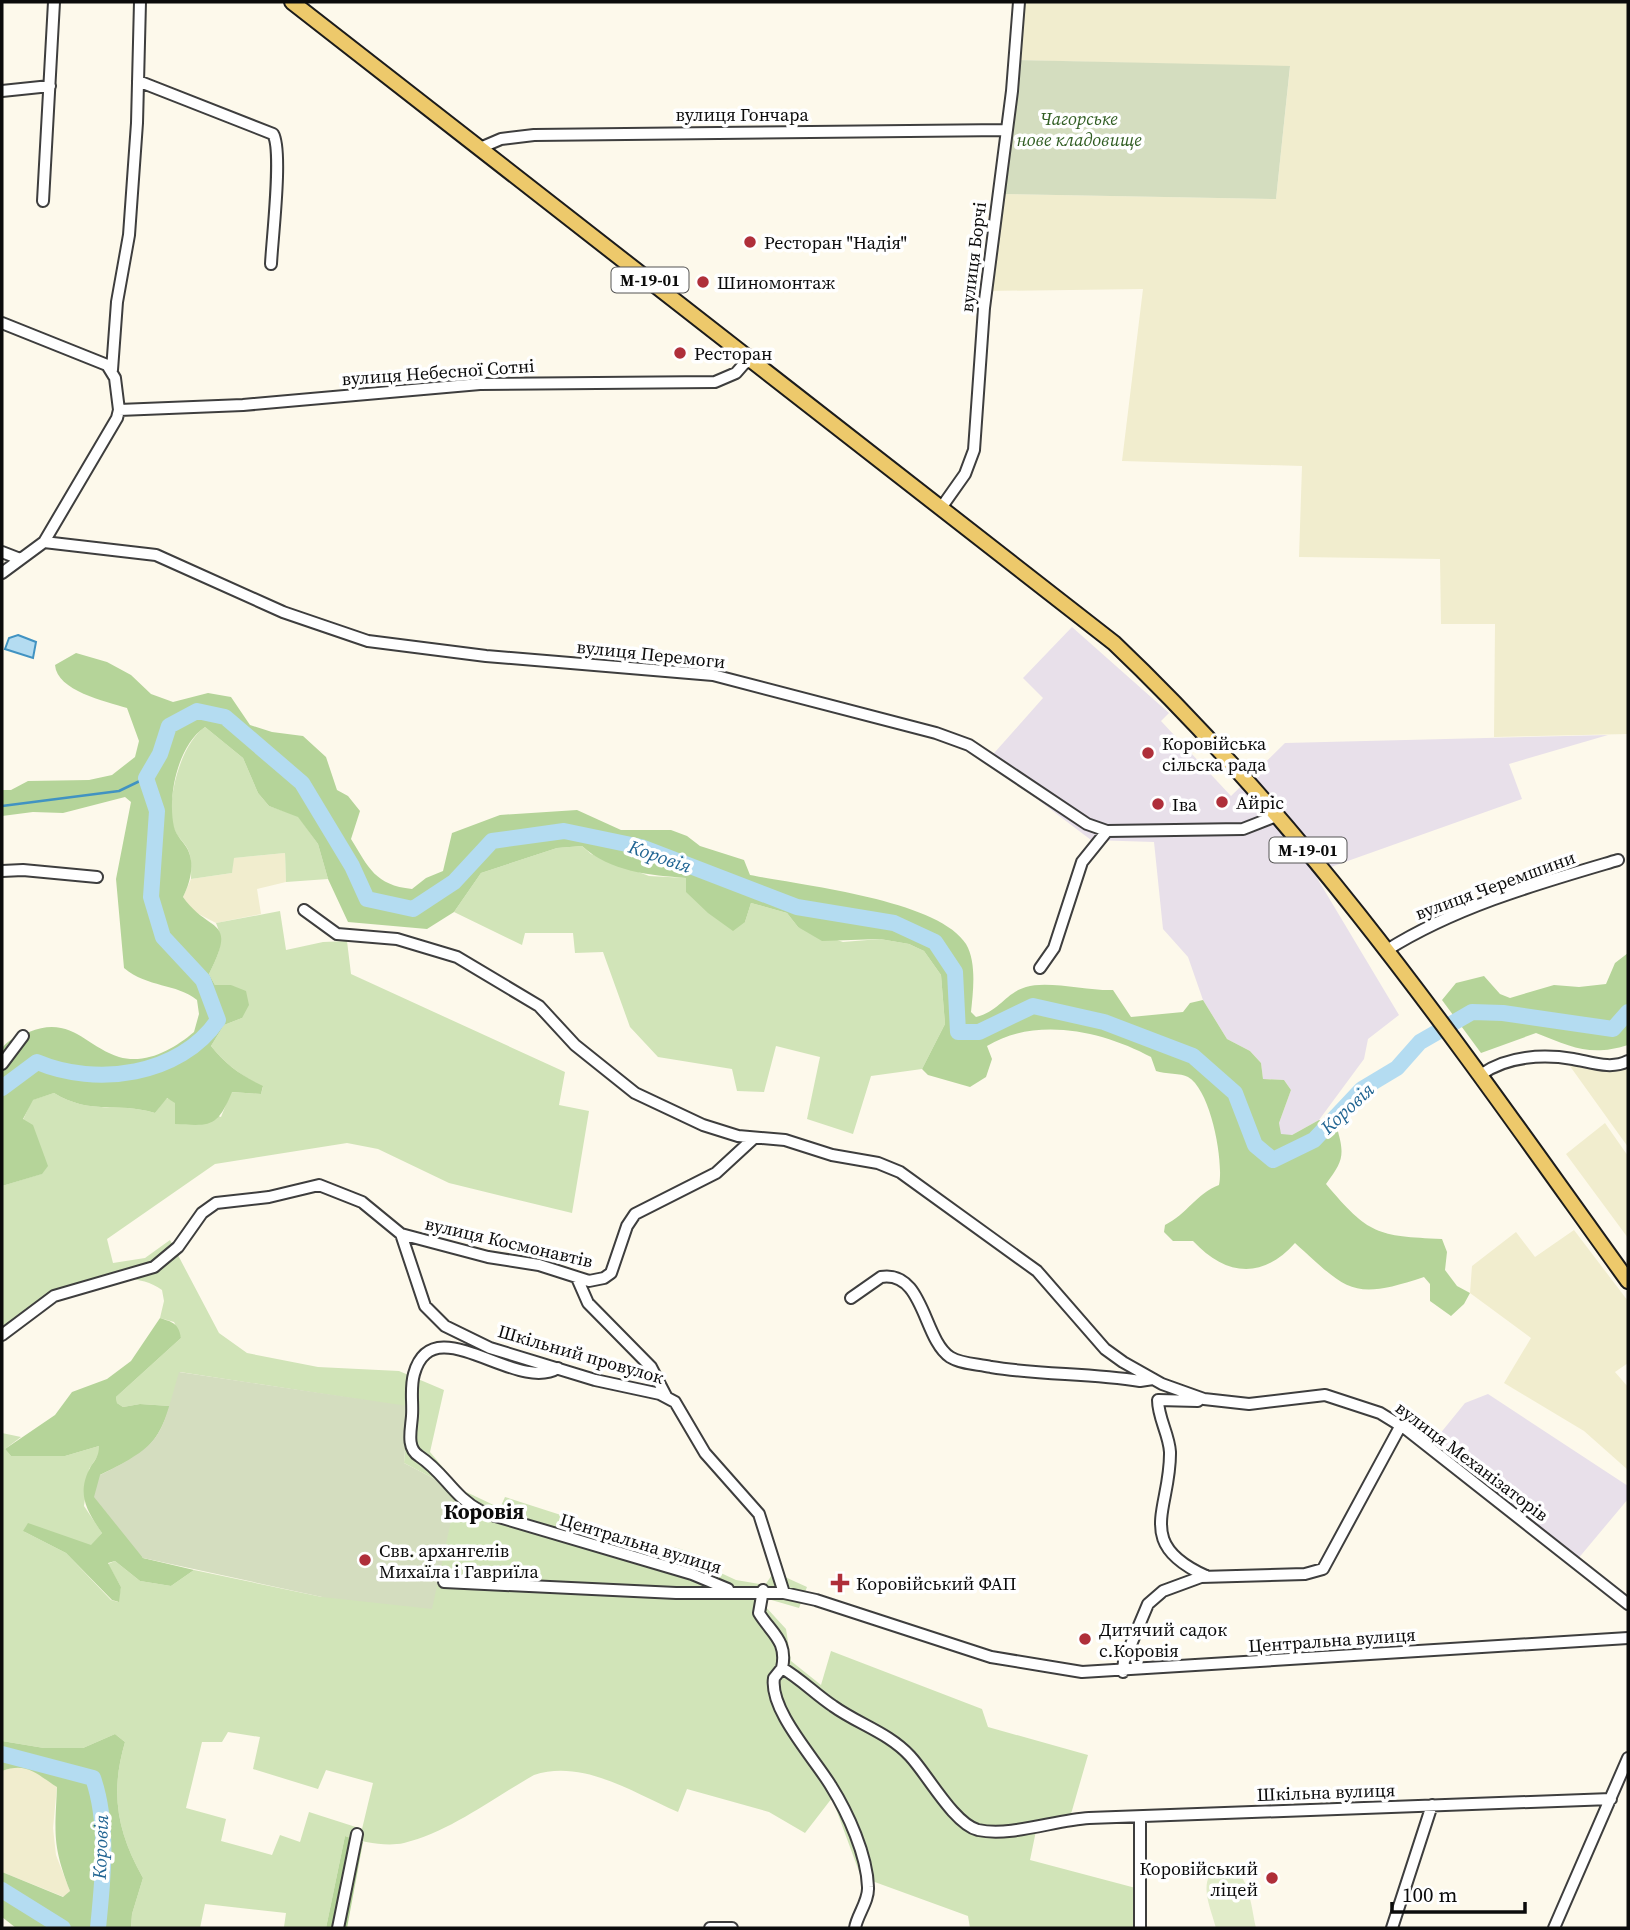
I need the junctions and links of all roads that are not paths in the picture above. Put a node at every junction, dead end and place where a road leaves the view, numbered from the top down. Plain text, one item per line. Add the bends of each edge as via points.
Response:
1 (54, 2) edge
2 (140, 2) edge
3 (292, 2) edge
4 (1019, 2) edge
5 (138, 81) junction
6 (50, 86) junction
7 (2, 91) edge
8 (1006, 130) junction
9 (480, 148) junction
10 (43, 201) dead end
11 (271, 264) dead end
12 (2, 323) edge
13 (750, 357) junction
14 (113, 372) junction
15 (119, 410) junction
16 (941, 508) junction
17 (44, 542) junction
18 (2, 552) edge
19 (20, 558) junction
20 (2, 573) edge
21 (1279, 815) junction
22 (1107, 831) junction
23 (1618, 860) dead end
24 (2, 871) edge
25 (97, 877) dead end
26 (304, 911) dead end
27 (1387, 950) junction
28 (1040, 968) dead end
29 (23, 1036) dead end
30 (1628, 1061) edge
31 (2, 1064) edge
32 (1482, 1074) junction
33 (754, 1138) junction
34 (401, 1234) junction
35 (577, 1278) junction
36 (1628, 1281) edge
37 (851, 1298) dead end
38 (2, 1335) edge
39 (558, 1368) junction
40 (1153, 1379) junction
41 (666, 1396) junction
42 (1204, 1399) junction
43 (1401, 1425) junction
44 (1206, 1576) junction
45 (444, 1582) dead end
46 (731, 1590) junction
47 (763, 1590) junction
48 (784, 1592) junction
49 (1628, 1604) edge
50 (1628, 1638) edge
51 (782, 1668) junction
52 (1123, 1672) junction
53 (1628, 1758) edge
54 (1611, 1799) junction
55 (1432, 1805) junction
56 (1140, 1817) junction
57 (357, 1834) dead end
58 (338, 1928) edge
59 (710, 1928) edge
60 (732, 1928) edge
61 (855, 1928) edge
62 (1140, 1928) edge
63 (1392, 1928) edge
64 (1554, 1928) edge

1 - 6 street
2 - 5 street
3 - 9 main road, М-19-01
4 - 8 street, вулиця Борчі
5 - 11 street via 273,134 277,144
5 - 14 street via 129,235 118,289
6 - 7 street
6 - 10 street
8 - 9 street, вулиця Гончара via 534,135 501,139
8 - 16 street, вулиця Борчі via 984,308 974,450 965,474
9 - 13 main road, М-19-01
12 - 14 street via 100,361
13 - 15 street, вулиця Небесної Сотні via 736,373 715,382 480,384 229,406
13 - 16 main road, М-19-01
14 - 15 street
15 - 17 street
16 - 21 main road, М-19-01 via 1114,643 1183,708
17 - 19 street
17 - 22 street, вулиця Перемоги via 156,555 283,612 368,642 713,675 936,733 969,745 1087,824
18 - 19 street
19 - 20 street
21 - 22 street, вулиця Перемоги via 1243,829
21 - 27 main road, М-19-01
22 - 28 street via 1082,862 1054,948
23 - 27 street, вулиця Черемшини via 1551,879 1420,929
24 - 25 street
26 - 33 street, вулиця Механізаторів via 337,934 397,939 457,957 539,1006 571,1041 639,1096 712,1129
27 - 32 main road, М-19-01
29 - 31 street
30 - 32 street via 1611,1066 1560,1057 1522,1058
32 - 36 main road, М-19-01
33 - 35 street, вулиця Космонавтів via 716,1173 635,1214 606,1277
33 - 40 street, вулиця Механізаторів via 785,1140 878,1163 908,1177 1037,1270 1105,1349
34 - 35 street, вулиця Космонавтів
34 - 38 street, вулиця Космонавтів via 362,1202 324,1185 222,1201 202,1213 178,1247 153,1267 54,1296
34 - 39 street, Шкільний провулок via 423,1302 434,1318 483,1345
35 - 41 street via 588,1303 652,1367
37 - 40 street, вулиця Механізаторів via 881,1277 899,1279 913,1292 943,1350 959,1361 1032,1373
39 - 41 street, Шкільний провулок
39 - 46 street, Центральна вулиця via 523,1370 451,1347 430,1351 418,1364 412,1382 410,1440 414,1452 433,1465 457,1497 482,1512 692,1574
40 - 42 street, вулиця Механізаторів
41 - 48 street, Шкільний провулок via 677,1404 705,1453 757,1511
42 - 43 street, вулиця Механізаторів via 1250,1405 1325,1395 1366,1407
42 - 44 street via 1158,1402 1170,1453 1160,1511 1162,1533 1179,1562
43 - 44 street via 1320,1571
43 - 49 street, вулиця Механізаторів
44 - 52 street via 1179,1583 1153,1598
45 - 46 street via 676,1593
46 - 47 street, Центральна вулиця
47 - 48 street, Центральна вулиця
47 - 51 street via 759,1613 779,1638
48 - 52 street, Центральна вулиця via 1010,1661 1072,1671
50 - 52 street, Центральна вулиця
51 - 56 street, Шкільна вулиця via 835,1708 899,1745 969,1827 1000,1831 1043,1823
51 - 61 street via 774,1678 776,1697 834,1790 860,1854 869,1890
53 - 54 street
54 - 55 street, Шкільна вулиця
54 - 64 street
55 - 56 street, Шкільна вулиця
55 - 63 street
56 - 62 street
57 - 58 street
59 - 60 street

